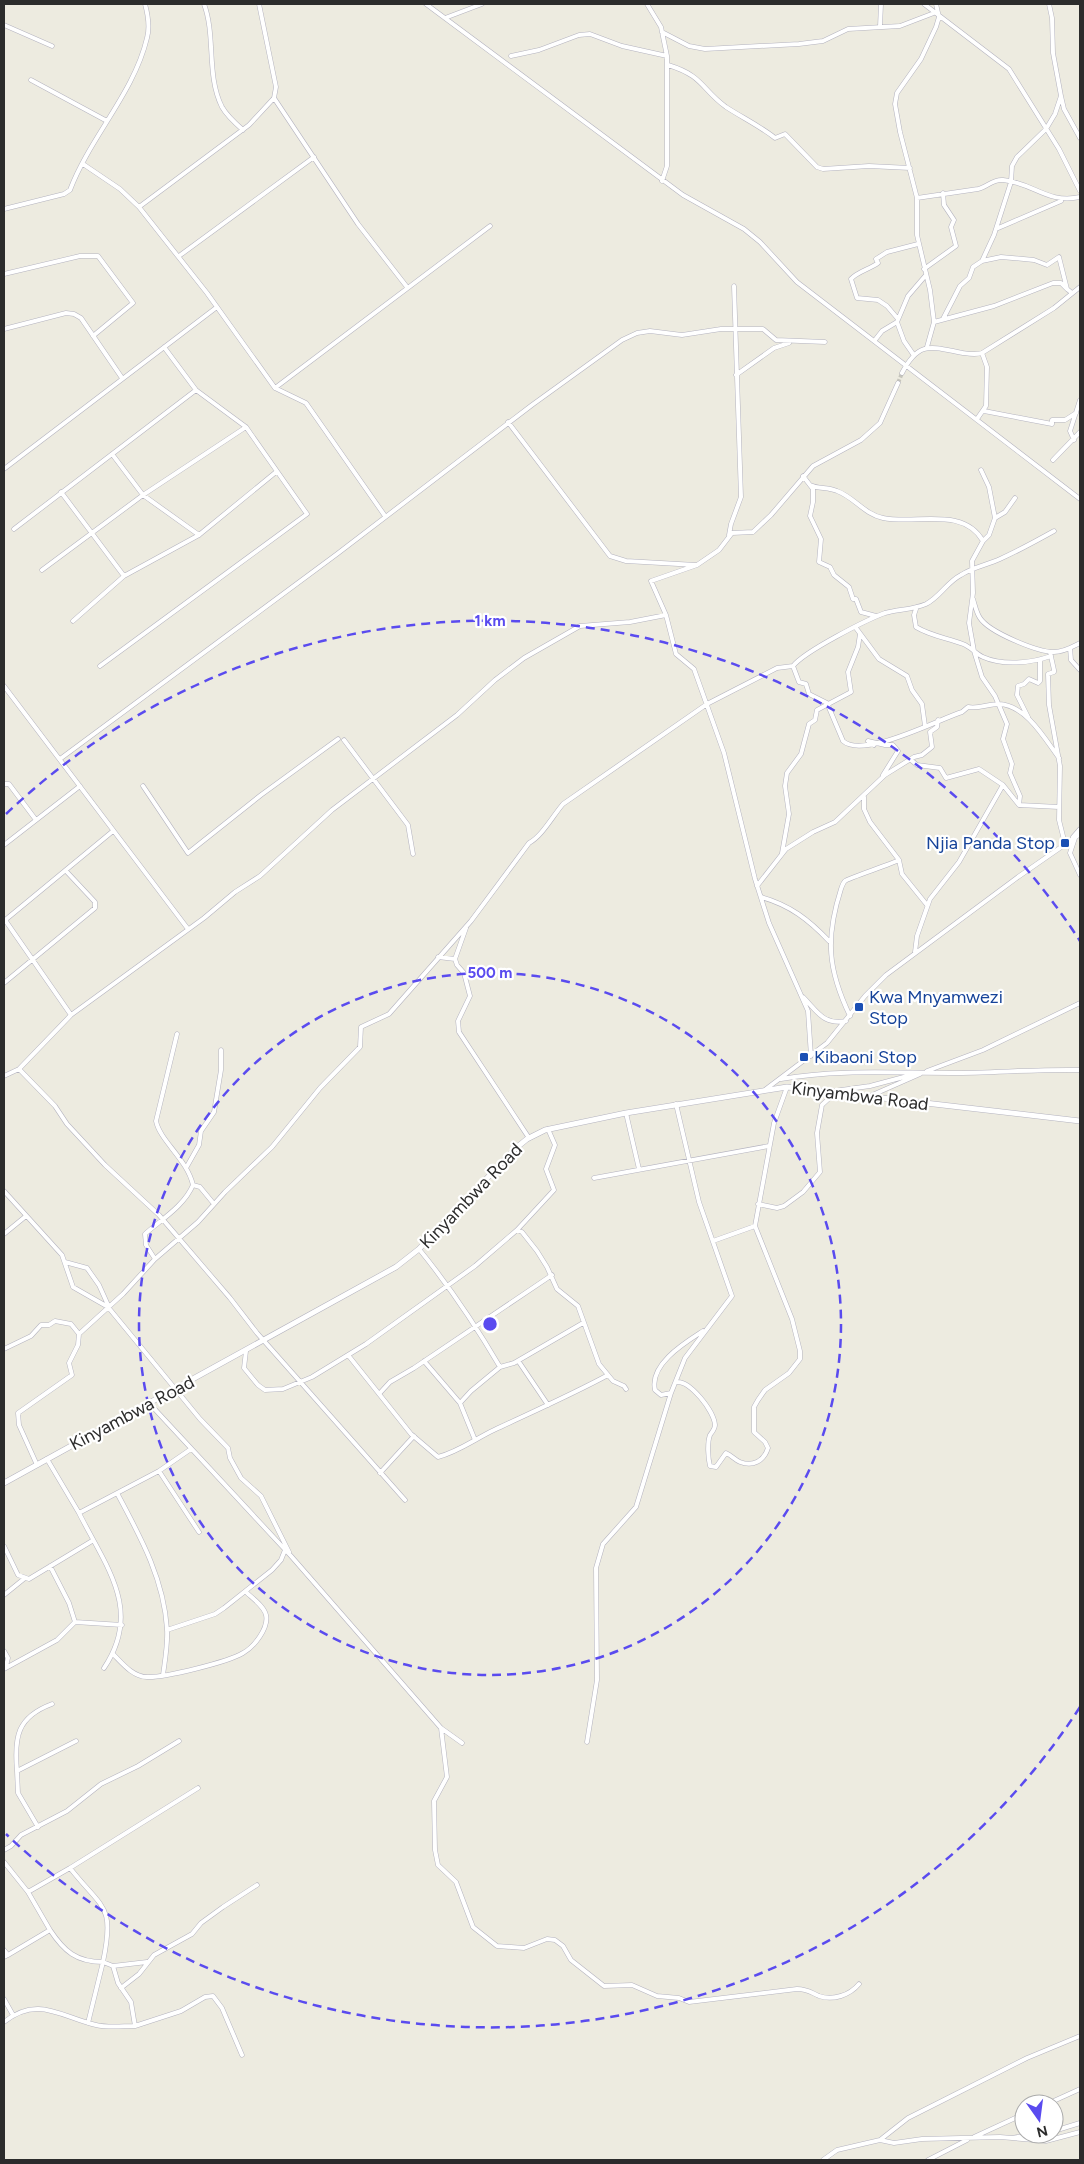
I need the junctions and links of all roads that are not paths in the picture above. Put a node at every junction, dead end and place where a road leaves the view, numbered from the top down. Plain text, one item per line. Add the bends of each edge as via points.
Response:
1 (145, 4) edge
2 (204, 4) edge
3 (259, 4) edge
4 (426, 4) edge
5 (482, 4) edge
6 (647, 4) edge
7 (881, 4) edge
8 (924, 4) edge
9 (936, 4) edge
10 (1050, 4) edge
11 (934, 13) junction
12 (939, 17) junction
13 (445, 18) junction
14 (4, 25) edge
15 (880, 27) junction
16 (662, 32) junction
17 (52, 46) dead end
18 (511, 56) dead end
19 (667, 56) junction
20 (668, 66) junction
21 (31, 80) dead end
22 (1061, 96) junction
23 (274, 98) junction
24 (107, 121) junction
25 (1046, 129) junction
26 (242, 130) junction
27 (1080, 138) edge
28 (314, 157) junction
29 (83, 164) junction
30 (910, 168) junction
31 (662, 180) junction
32 (1011, 182) junction
33 (1080, 191) edge
34 (943, 193) junction
35 (1080, 197) edge
36 (917, 198) junction
37 (1063, 200) junction
38 (139, 207) junction
39 (4, 209) edge
40 (490, 226) dead end
41 (995, 229) junction
42 (918, 244) junction
43 (178, 256) junction
44 (982, 261) junction
45 (924, 269) junction
46 (4, 274) edge
47 (926, 275) junction
48 (734, 286) dead end
49 (407, 287) junction
50 (1080, 287) edge
51 (1068, 289) junction
52 (1072, 293) junction
53 (217, 307) junction
54 (897, 320) junction
55 (943, 320) junction
56 (934, 322) junction
57 (4, 329) edge
58 (736, 330) junction
59 (93, 336) junction
60 (874, 340) junction
61 (796, 342) junction
62 (825, 342) dead end
63 (164, 347) junction
64 (927, 347) junction
65 (982, 353) junction
66 (913, 354) junction
67 (907, 364) junction
68 (902, 373) tunnel mouth
69 (736, 375) junction
70 (122, 378) junction
71 (898, 383) tunnel mouth
72 (275, 388) junction
73 (196, 390) junction
74 (1080, 400) edge
75 (984, 410) junction
76 (1076, 413) junction
77 (978, 419) junction
78 (508, 422) junction
79 (246, 427) junction
80 (1080, 432) edge
81 (1074, 440) junction
82 (112, 454) junction
83 (1053, 460) dead end
84 (4, 469) edge
85 (981, 470) dead end
86 (276, 472) junction
87 (803, 476) junction
88 (810, 485) junction
89 (61, 492) junction
90 (143, 495) junction
91 (1015, 498) dead end
92 (1080, 498) edge
93 (385, 516) junction
94 (995, 518) junction
95 (14, 529) dead end
96 (1054, 531) dead end
97 (92, 533) junction
98 (199, 535) junction
99 (729, 535) junction
100 (983, 541) junction
101 (698, 565) junction
102 (972, 568) junction
103 (42, 570) dead end
104 (124, 576) junction
105 (973, 597) junction
106 (919, 607) junction
107 (666, 615) junction
108 (877, 616) junction
109 (72, 621) dead end
110 (856, 628) junction
111 (860, 634) junction
112 (1080, 643) edge
113 (1070, 648) junction
114 (974, 651) junction
115 (1050, 654) junction
116 (1040, 661) junction
117 (100, 666) dead end
118 (794, 666) junction
119 (1080, 670) edge
120 (4, 686) edge
121 (827, 703) junction
122 (707, 704) junction
123 (999, 704) junction
124 (938, 720) junction
125 (1030, 720) junction
126 (924, 726) junction
127 (338, 739) dead end
128 (344, 740) dead end
129 (877, 744) junction
130 (1059, 758) junction
131 (60, 759) junction
132 (911, 760) junction
133 (374, 779) junction
134 (880, 780) junction
135 (4, 784) edge
136 (1003, 785) junction
137 (80, 786) junction
138 (143, 786) dead end
139 (864, 797) junction
140 (1020, 805) junction
141 (1059, 808) junction
142 (36, 820) junction
143 (1080, 829) edge
144 (112, 832) junction
145 (1080, 834) edge
146 (1075, 838) junction
147 (1070, 841) junction
148 (1065, 844) junction
149 (4, 845) edge
150 (782, 853) junction
151 (413, 854) dead end
152 (899, 860) junction
153 (66, 871) junction
154 (1080, 875) edge
155 (757, 886) junction
156 (761, 896) junction
157 (927, 905) junction
158 (4, 920) edge
159 (468, 924) junction
160 (188, 929) junction
161 (829, 942) junction
162 (915, 952) junction
163 (438, 956) junction
164 (455, 959) junction
165 (34, 960) junction
166 (4, 983) edge
167 (802, 996) junction
168 (1080, 1004) edge
169 (71, 1015) junction
170 (850, 1016) junction
171 (846, 1020) junction
172 (177, 1034) dead end
173 (221, 1050) dead end
174 (811, 1056) junction
175 (20, 1069) junction
176 (1080, 1070) edge
177 (922, 1073) junction
178 (4, 1076) edge
179 (779, 1080) junction
180 (787, 1087) junction
181 (766, 1089) junction
182 (832, 1093) junction
183 (866, 1097) junction
184 (676, 1104) junction
185 (626, 1113) junction
186 (1080, 1121) edge
187 (548, 1129) junction
188 (529, 1138) junction
189 (770, 1146) junction
190 (687, 1160) junction
191 (186, 1168) junction
192 (639, 1169) junction
193 (594, 1178) dead end
194 (193, 1185) junction
195 (4, 1191) edge
196 (214, 1204) junction
197 (758, 1204) junction
198 (26, 1216) junction
199 (162, 1219) junction
200 (756, 1226) junction
201 (517, 1230) junction
202 (4, 1234) edge
203 (180, 1239) junction
204 (713, 1241) junction
205 (419, 1249) junction
206 (155, 1259) junction
207 (65, 1262) junction
208 (552, 1275) junction
209 (448, 1285) junction
210 (108, 1307) junction
211 (583, 1323) junction
212 (476, 1327) junction
213 (705, 1330) junction
214 (79, 1334) junction
215 (265, 1340) junction
216 (4, 1349) edge
217 (246, 1351) junction
218 (348, 1354) junction
219 (424, 1362) junction
220 (519, 1362) dead end
221 (500, 1367) junction
222 (608, 1375) junction
223 (302, 1382) junction
224 (676, 1382) junction
225 (176, 1389) junction
226 (626, 1389) dead end
227 (671, 1393) junction
228 (379, 1394) junction
229 (148, 1403) junction
230 (460, 1403) junction
231 (548, 1405) junction
232 (414, 1436) junction
233 (474, 1440) junction
234 (191, 1449) junction
235 (47, 1459) junction
236 (37, 1465) junction
237 (159, 1471) junction
238 (380, 1473) junction
239 (4, 1483) edge
240 (117, 1493) junction
241 (405, 1500) dead end
242 (79, 1513) junction
243 (199, 1532) dead end
244 (92, 1541) junction
245 (4, 1546) edge
246 (285, 1550) junction
247 (291, 1556) junction
248 (50, 1566) junction
249 (25, 1578) junction
250 (246, 1592) junction
251 (4, 1595) edge
252 (75, 1622) junction
253 (122, 1625) junction
254 (167, 1630) junction
255 (4, 1651) edge
256 (113, 1654) junction
257 (5, 1667) edge
258 (104, 1668) dead end
259 (163, 1675) junction
260 (52, 1704) dead end
261 (441, 1728) junction
262 (76, 1741) dead end
263 (179, 1741) dead end
264 (586, 1742) dead end
265 (462, 1743) dead end
266 (16, 1771) junction
267 (198, 1788) dead end
268 (38, 1827) junction
269 (4, 1850) edge
270 (4, 1862) edge
271 (70, 1868) junction
272 (257, 1885) dead end
273 (28, 1892) junction
274 (50, 1930) junction
275 (4, 1950) edge
276 (6, 1956) edge
277 (103, 1962) junction
278 (147, 1962) junction
279 (113, 1966) junction
280 (859, 1984) dead end
281 (121, 1988) junction
282 (4, 1999) edge
283 (13, 2015) junction
284 (4, 2022) edge
285 (88, 2023) junction
286 (135, 2026) junction
287 (1080, 2036) edge
288 (242, 2055) dead end
289 (1080, 2089) edge
290 (1064, 2096) edge
291 (1014, 2119) edge
292 (1080, 2123) edge
293 (1064, 2128) edge
294 (1080, 2132) edge
295 (1014, 2138) edge
296 (970, 2139) junction
297 (1010, 2139) junction
298 (880, 2140) junction
299 (823, 2160) edge
300 (928, 2160) edge

1 - 24 street via 147,38 135,70
2 - 26 street via 212,32 215,81 220,101
3 - 23 street via 276,87
4 - 13 street
5 - 13 street
6 - 16 street
7 - 15 street
8 - 11 street
9 - 12 street
10 - 22 street via 1053,53
11 - 12 street
11 - 15 street via 910,23
12 - 25 street via 1009,69
12 - 30 street via 921,59 895,98 896,115
13 - 31 street
14 - 17 street
15 - 16 street via 848,29 823,42 718,49 689,46
16 - 19 street
18 - 19 street via 590,34 622,46
19 - 20 street
20 - 30 street via 698,78 724,106 775,138 785,134 817,167 828,170 869,166
20 - 31 street via 667,166
21 - 24 street
22 - 25 street
22 - 27 street via 1064,110
23 - 26 street
23 - 28 street
24 - 29 street
25 - 32 street via 1017,158 1012,166
25 - 33 street
26 - 38 street
28 - 43 street
28 - 49 street via 358,224
29 - 38 street via 120,189
29 - 39 street via 70,190 64,194
30 - 36 street
31 - 60 street via 683,196 744,229 797,282
32 - 34 street via 998,180 978,189
32 - 37 street
32 - 41 street
34 - 36 street
34 - 45 street via 944,205 954,220 951,227 956,246
35 - 37 street
36 - 42 street
37 - 41 street
38 - 43 street
40 - 49 street
41 - 44 street
42 - 45 street
42 - 54 street via 883,254 871,269 856,274 852,279 856,298 878,300
43 - 53 street
44 - 51 street via 1001,256 1047,265 1059,257
44 - 55 street via 973,267 969,278 960,286
45 - 47 street
46 - 59 street via 80,256 98,256 133,302
47 - 54 street via 908,296
47 - 56 street
48 - 58 street
49 - 72 street
50 - 52 street
51 - 52 street
51 - 55 street via 1061,283 1053,283 994,306
52 - 65 street
53 - 63 street
53 - 72 street
54 - 60 street
54 - 66 street via 904,341
55 - 56 street
56 - 64 street
57 - 59 street via 66,313 81,318
58 - 61 street via 763,328 776,340
58 - 69 street
58 - 78 street via 682,335 650,331 637,333 622,340
59 - 70 street
60 - 67 street
61 - 62 street
61 - 69 street via 774,348
63 - 70 street
63 - 73 street
64 - 65 street
64 - 66 street
65 - 75 street via 987,367
66 - 67 street
67 - 68 street
67 - 77 street
69 - 99 street via 740,405 741,497
70 - 84 street
71 - 87 street via 876,427 861,440 819,461
72 - 93 street via 306,403
73 - 79 street
73 - 82 street
74 - 76 street
75 - 76 street via 1052,424 1052,420 1065,420
75 - 77 street
76 - 81 street via 1070,431
77 - 92 street
78 - 93 street
78 - 101 street via 610,556 626,561
79 - 86 street
79 - 90 street
80 - 81 street
81 - 83 street
82 - 89 street
82 - 90 street
85 - 94 street via 989,486
86 - 98 street
86 - 117 street via 307,514
87 - 88 street
87 - 99 street via 753,532
88 - 100 street via 838,491 869,513 883,518 963,522
88 - 108 street via 813,496 810,520 821,539 819,562 830,567 834,575 849,587 850,596 856,599 861,612
89 - 95 street
89 - 97 street
90 - 97 street
90 - 98 street
91 - 94 street via 1005,512
93 - 131 street
94 - 100 street via 989,535
96 - 102 street via 998,560
97 - 103 street
97 - 104 street
98 - 104 street
99 - 101 street via 719,550
100 - 102 street via 972,561
101 - 107 street via 651,581
102 - 105 street
102 - 106 street via 956,577 935,599
104 - 109 street
105 - 114 street via 969,623
105 - 115 street via 980,618 990,627
106 - 108 street
106 - 114 street via 914,615 916,626 930,635 964,644
107 - 122 street via 676,654 694,669
107 - 133 street via 580,626 564,634 512,666 457,716
108 - 110 street
110 - 111 street
110 - 118 street via 812,649
111 - 121 street via 848,672 851,692
111 - 126 street via 879,659 907,676 922,704
112 - 113 street
113 - 115 street
113 - 119 street via 1071,660
114 - 116 street via 998,662
114 - 123 street via 982,677
115 - 116 street
115 - 130 street via 1054,672 1048,674 1047,694
116 - 125 street via 1040,681 1029,678 1018,686 1017,695
118 - 121 street via 799,682 806,684 809,694
118 - 122 street via 777,668
120 - 131 street
121 - 129 street via 844,742 860,747
121 - 150 street via 816,710 815,720 805,732 801,754 787,773 785,786 789,814
122 - 155 street via 728,768
122 - 159 street via 563,804
123 - 124 street via 977,709 968,707
123 - 125 street
123 - 140 street via 1007,724 1004,746 1012,764 1010,773 1020,796
124 - 126 street
124 - 132 street via 930,732 932,747
125 - 130 street
126 - 129 street
127 - 138 street via 188,853
128 - 133 street
129 - 134 street via 877,747 868,741 893,745 898,751
130 - 141 street
131 - 137 street
132 - 134 street
132 - 136 street via 917,765 940,768 946,778 979,769
133 - 151 street via 408,825
133 - 160 street via 326,816 260,876
134 - 139 street
135 - 142 street via 8,784
136 - 140 street
136 - 157 street via 959,862
137 - 142 street
137 - 144 street
139 - 150 street via 832,825 813,832
139 - 152 street via 868,818
140 - 141 street
141 - 148 street via 1059,824
142 - 149 street
143 - 147 street
144 - 153 street
144 - 160 street
145 - 146 street
146 - 147 street
146 - 154 street via 1070,853
147 - 148 street
148 - 162 street
150 - 155 street
152 - 157 street via 902,874
152 - 161 street via 845,881 835,908
153 - 158 street
153 - 165 street via 95,902 95,908
155 - 156 street
156 - 161 street via 801,914
156 - 167 street via 774,935
157 - 162 street
158 - 165 street
159 - 163 street
159 - 164 street
160 - 169 street
161 - 170 street via 832,967
162 - 170 street via 875,985
163 - 164 street
163 - 196 street via 389,1014 361,1027 360,1047 320,1088 272,1147
164 - 188 street via 467,979 470,996 458,1022 459,1032
165 - 166 street
165 - 169 street
167 - 171 street via 824,1019 831,1022
167 - 174 street via 810,1021
168 - 177 street via 984,1050
169 - 175 street
170 - 171 street
171 - 174 street via 827,1044
172 - 191 street via 156,1121 158,1130
173 - 191 street via 214,1112 201,1131 199,1145
174 - 179 street
175 - 178 street
175 - 199 street via 105,1165
176 - 177 street
177 - 179 street via 805,1075
177 - 182 street
177 - 183 street
179 - 181 street
180 - 181 street, Kinyambwa Road
180 - 182 street, Kinyambwa Road
180 - 189 street via 774,1123
181 - 184 street, Kinyambwa Road
182 - 183 street, Kinyambwa Road
182 - 197 street via 822,1105 817,1133 818,1177 784,1206 777,1208
183 - 186 street, Kinyambwa Road
184 - 185 street, Kinyambwa Road
184 - 190 street
185 - 187 street, Kinyambwa Road
185 - 192 street
187 - 188 street, Kinyambwa Road
187 - 201 street via 555,1145 546,1169 554,1190
188 - 205 street, Kinyambwa Road
189 - 190 street
189 - 197 street
190 - 192 street
190 - 204 street
191 - 194 street
192 - 193 street
194 - 196 street via 200,1187
194 - 199 street via 189,1194
195 - 198 street
196 - 203 street
197 - 200 street
198 - 202 street
198 - 207 street
199 - 203 street
199 - 206 street via 145,1234 146,1245
200 - 204 street
200 - 224 street via 800,1350 797,1364 777,1384 765,1390 756,1403 754,1432 768,1448 758,1463 739,1462 726,1453 716,1467 710,1466 709,1441 715,1425 712,1412 691,1387
201 - 208 street via 537,1251
201 - 209 street
203 - 206 street
203 - 215 street
204 - 213 street via 732,1296
205 - 209 street
205 - 215 street, Kinyambwa Road via 396,1267
206 - 210 street
207 - 210 street via 73,1286
207 - 210 street via 86,1268 99,1285
208 - 211 street via 557,1289 578,1306
208 - 212 street
209 - 212 street
209 - 218 street
210 - 214 street
210 - 225 street
211 - 221 street via 514,1363
211 - 222 street via 599,1364
212 - 219 street
212 - 221 street
213 - 224 street via 685,1358
213 - 227 street via 672,1351 654,1380 655,1390 661,1395
214 - 216 street via 71,1324 55,1321 41,1325 31,1336
214 - 236 street via 78,1345 68,1363 72,1375 18,1413
215 - 217 street, Kinyambwa Road
215 - 223 street
217 - 223 street via 244,1368 265,1390 283,1389
217 - 225 street, Kinyambwa Road
218 - 223 street
218 - 228 street
219 - 228 street via 390,1382
219 - 230 street
220 - 231 street
221 - 230 street
222 - 226 street
222 - 231 street
223 - 238 street
224 - 227 street
225 - 229 street, Kinyambwa Road
225 - 247 street via 228,1448 241,1478 262,1496
227 - 264 street via 636,1508 611,1533 598,1554 598,1680
228 - 232 street
229 - 234 street
229 - 235 street, Kinyambwa Road
230 - 233 street
231 - 233 street
232 - 233 street via 438,1457 452,1454
232 - 238 street
234 - 237 street
234 - 246 street
235 - 236 street, Kinyambwa Road
235 - 242 street
236 - 239 street, Kinyambwa Road
237 - 240 street
237 - 243 street
238 - 241 street
240 - 242 street
240 - 254 street via 138,1531 159,1581
242 - 244 street
244 - 248 street
244 - 253 street via 121,1600
245 - 249 street via 18,1575
246 - 247 street
246 - 250 street via 272,1570
247 - 261 street
248 - 249 street via 29,1579
248 - 252 street via 69,1602
249 - 251 street
250 - 254 street via 215,1614
250 - 259 street via 262,1607 266,1616 256,1643 243,1653 189,1671
252 - 253 street
252 - 257 street via 58,1640
253 - 256 street
254 - 259 street
255 - 257 street via 8,1658
256 - 258 street
256 - 259 street via 138,1675 146,1678
260 - 266 street via 28,1716 23,1724 16,1740
261 - 265 street
261 - 280 street via 447,1777 434,1801 438,1865 456,1882 473,1927 498,1946 524,1948 547,1938 555,1940 571,1960 604,1986 632,1985 657,1996 689,2002 797,1989 808,1989 820,1996 839,1996 851,1993
262 - 266 street
263 - 268 street via 101,1784 67,1811
266 - 268 street via 18,1793
267 - 271 street
268 - 269 street via 21,1835
270 - 273 street
271 - 273 street
271 - 277 street via 105,1909 108,1917
272 - 278 street via 222,1907 192,1934 161,1950
273 - 274 street
274 - 276 street
274 - 277 street via 66,1952 93,1962
275 - 276 street
277 - 279 street
277 - 285 street
278 - 279 street
278 - 281 street via 139,1974
279 - 281 street
281 - 286 street via 131,2002
282 - 283 street
283 - 284 street
283 - 285 street via 42,2008
285 - 286 street
286 - 288 street via 181,2011 213,1996 222,2008
287 - 298 street via 1027,2058 908,2118
289 - 290 street
291 - 296 street
292 - 293 street
294 - 297 street via 1046,2141
295 - 297 street
296 - 297 street
296 - 298 street
296 - 300 street
298 - 299 street via 837,2150

